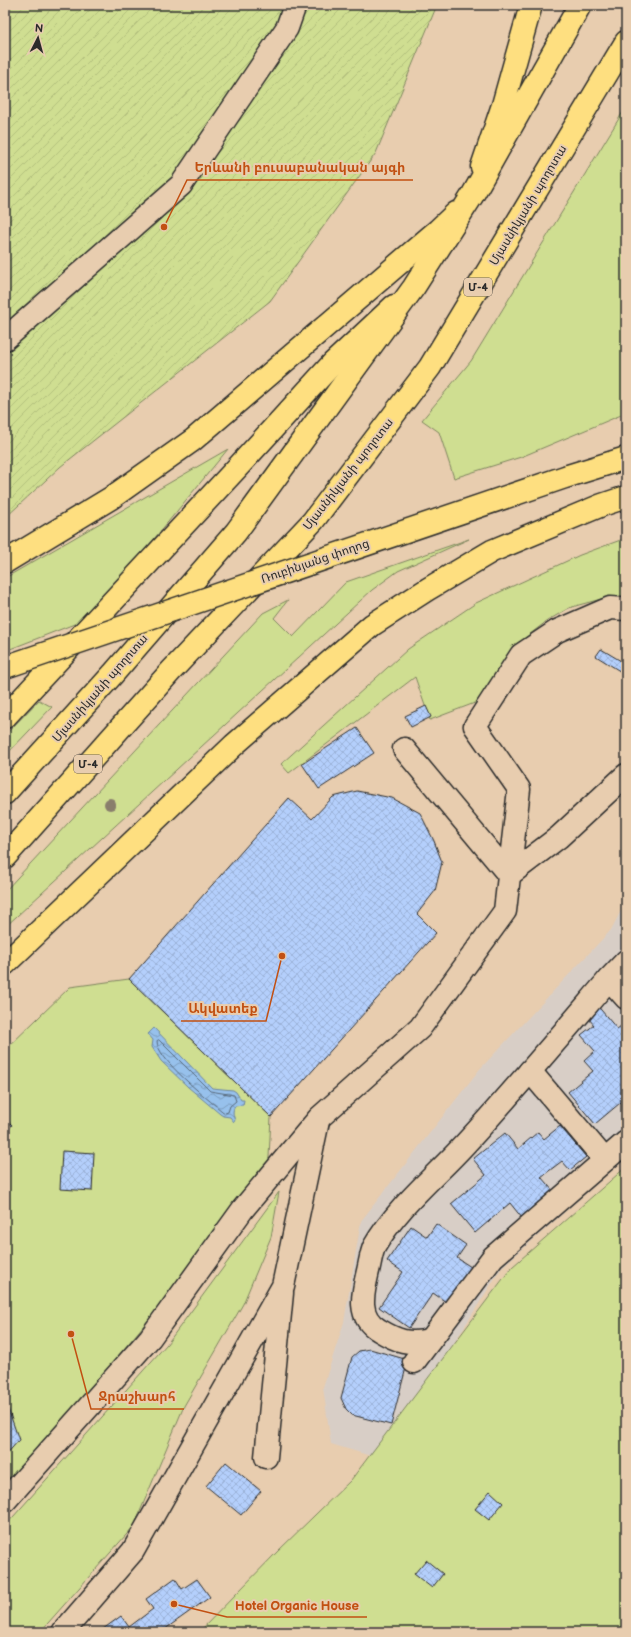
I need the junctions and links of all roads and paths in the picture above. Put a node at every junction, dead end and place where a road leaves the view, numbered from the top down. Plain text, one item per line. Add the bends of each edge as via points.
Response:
1 (295, 5) edge
2 (531, 5) edge
3 (580, 5) edge
4 (626, 42) edge
5 (472, 196) junction
6 (414, 287) junction
7 (5, 339) edge
8 (625, 458) edge
9 (626, 497) edge
10 (5, 562) edge
11 (626, 609) edge
12 (5, 667) edge
13 (5, 717) edge
14 (404, 749) dead end
15 (626, 775) edge
16 (5, 793) edge
17 (5, 857) edge
18 (509, 875) junction
19 (626, 961) edge
20 (5, 964) edge
21 (608, 979) junction
22 (626, 998) edge
23 (530, 1071) junction
24 (319, 1118) junction
25 (626, 1142) edge
26 (605, 1160) junction
27 (283, 1286) junction
28 (430, 1340) junction
29 (414, 1362) dead end
30 (266, 1457) dead end
31 (5, 1502) edge
32 (63, 1632) edge

1 - 7 lane via 287,28 180,185
2 - 5 main road via 503,105
3 - 5 main road, Մյասնիկյանի պողոտա
4 - 17 main road, Մյասնիկյանի պողոտա / Մ-4 via 430,367 313,521 171,671
5 - 6 main road, Մյասնիկյանի պողոտա
5 - 10 main road via 438,230 193,440 111,498
6 - 13 main road via 333,363
6 - 16 main road, Մյասնիկյանի պողոտա via 236,532 113,674
8 - 12 main road, Ռուբինյանց փողոց, bridge
9 - 20 main road via 492,551 372,626 234,745
11 - 18 lane via 610,608 557,631 521,655 475,726 519,789
14 - 18 lane
15 - 18 lane via 560,837
18 - 24 lane via 505,911 420,1028
19 - 21 lane
21 - 22 lane
21 - 23 lane
23 - 26 lane
23 - 28 lane via 467,1143 391,1222 373,1249 362,1307 367,1319 377,1329 403,1342 417,1343
24 - 27 lane
24 - 31 lane via 243,1209 150,1338
25 - 26 lane
26 - 28 lane via 493,1257
27 - 30 lane
27 - 32 lane via 133,1551
28 - 29 lane

